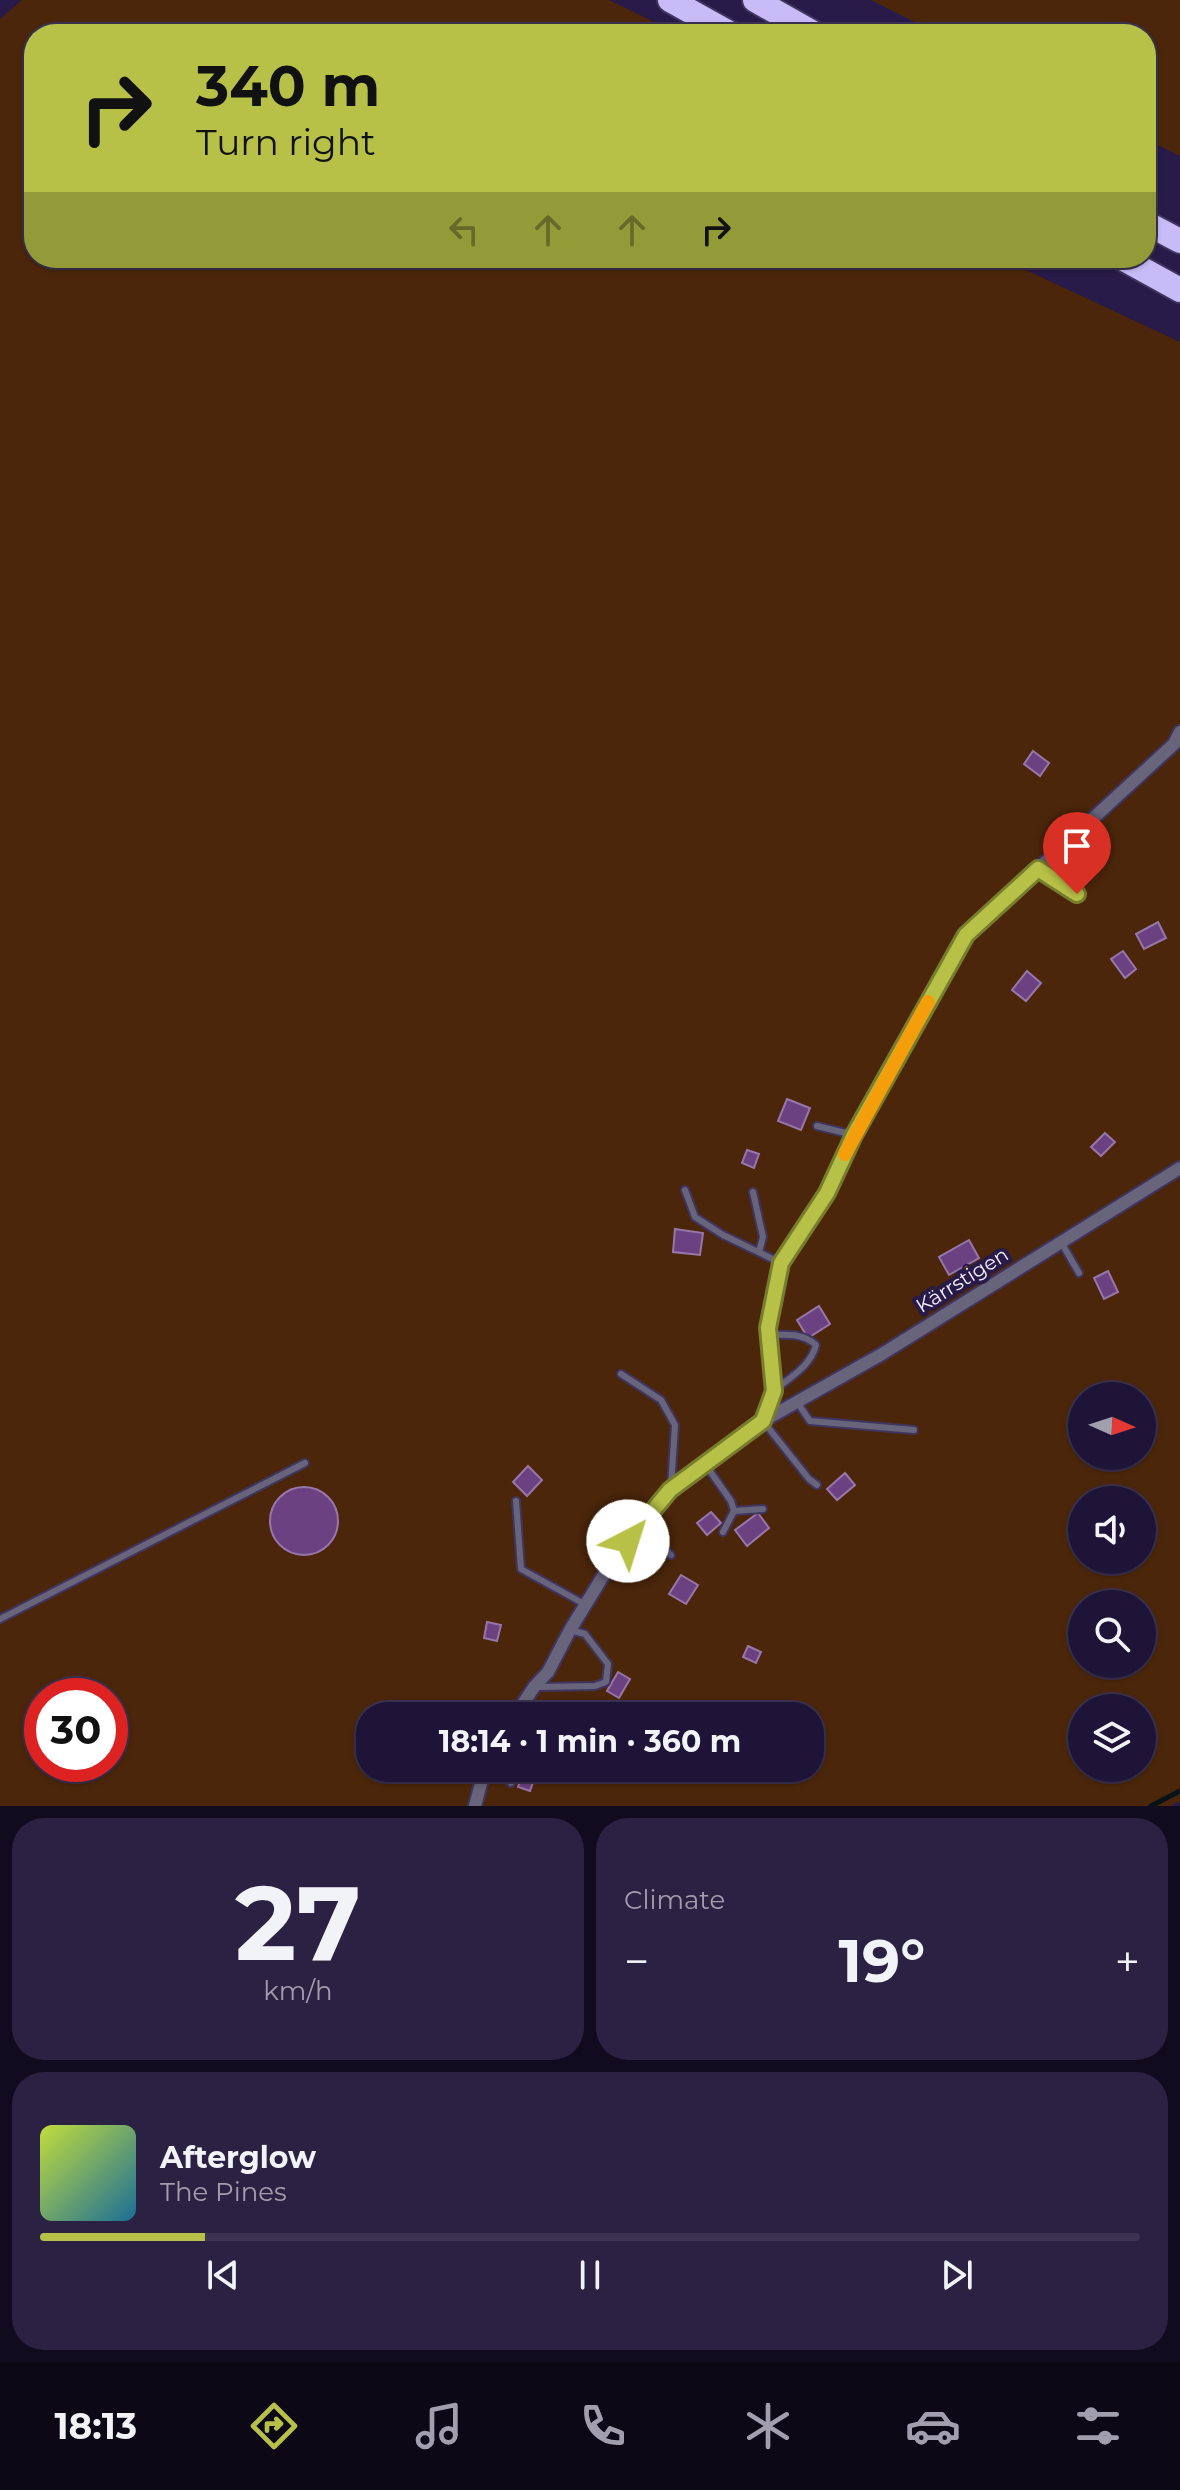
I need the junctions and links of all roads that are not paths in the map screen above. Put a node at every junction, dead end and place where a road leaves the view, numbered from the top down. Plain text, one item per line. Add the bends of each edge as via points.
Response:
1 (670, 0) edge
2 (755, 0) edge
3 (713, 24) edge
4 (797, 24) edge
5 (1156, 228) edge
6 (1180, 241) edge
7 (1140, 268) edge
8 (1180, 290) edge
9 (1180, 732) edge
10 (1038, 869) junction
11 (1077, 894) dead end
12 (817, 1126) dead end
13 (854, 1135) junction
14 (1180, 1168) edge
15 (685, 1190) dead end
16 (753, 1192) dead end
17 (1061, 1242) junction
18 (759, 1252) junction
19 (781, 1263) junction
20 (977, 1267) dead end
21 (1079, 1273) dead end
22 (987, 1289) junction
23 (767, 1335) junction
24 (621, 1374) dead end
25 (774, 1391) junction
26 (797, 1402) junction
27 (763, 1421) junction
28 (914, 1430) dead end
29 (305, 1463) dead end
30 (705, 1464) junction
31 (817, 1485) dead end
32 (670, 1490) junction
33 (516, 1501) dead end
34 (763, 1509) dead end
35 (734, 1511) junction
36 (639, 1527) junction
37 (723, 1532) dead end
38 (671, 1555) dead end
39 (586, 1605) junction
40 (0, 1619) edge
41 (570, 1630) junction
42 (534, 1687) junction
43 (524, 1702) edge
44 (481, 1782) edge
45 (475, 1806) edge

1 - 3 highway
2 - 4 highway
5 - 6 highway
7 - 8 highway
9 - 10 street via 1174,744
10 - 11 lane
10 - 13 street via 966,935
12 - 13 lane
13 - 19 street via 827,1193
14 - 17 street, Kärrstigen
15 - 18 lane via 695,1217
16 - 18 lane via 763,1237
17 - 21 lane
17 - 22 street, Kärrstigen
18 - 19 lane
19 - 23 street
20 - 22 lane
22 - 26 street, Kärrstigen
23 - 25 street
23 - 25 lane via 797,1335 816,1345 806,1364
24 - 32 lane via 661,1400 675,1425
25 - 27 street
26 - 27 street, Kärrstigen
26 - 28 lane via 810,1421
27 - 30 street, Kärrstigen
27 - 31 lane
29 - 40 lane
30 - 32 street, Kärrstigen
30 - 35 lane
32 - 36 street, Kärrstigen
33 - 39 lane via 521,1569
34 - 35 lane
35 - 37 lane
36 - 38 lane
36 - 39 street, Kärrstigen
39 - 41 street, Kärrstigen
41 - 42 street, Kärrstigen
41 - 42 lane via 585,1634 608,1664 606,1682
42 - 43 street, Kärrstigen
44 - 45 street

